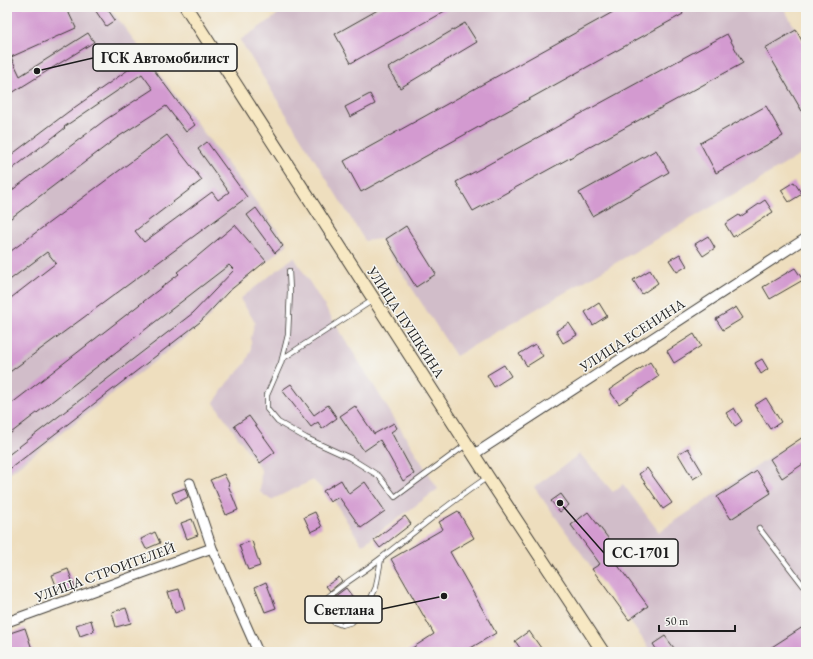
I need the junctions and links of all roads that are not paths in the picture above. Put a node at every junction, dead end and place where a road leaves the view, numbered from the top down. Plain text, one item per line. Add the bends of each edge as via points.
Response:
1 (186, 7) edge
2 (806, 238) edge
3 (289, 271) dead end
4 (374, 299) junction
5 (282, 359) junction
6 (467, 444) junction
7 (474, 455) junction
8 (488, 477) junction
9 (190, 483) dead end
10 (759, 528) dead end
11 (212, 548) junction
12 (381, 559) junction
13 (806, 589) edge
14 (7, 622) edge
15 (258, 652) edge
16 (603, 652) edge

1 - 4 main road, УЛИЦА ПУШКИНА
2 - 7 street, УЛИЦА ЕСЕНИНА
3 - 5 lane via 288,335
4 - 5 lane
4 - 6 main road, УЛИЦА ПУШКИНА
5 - 6 lane via 267,394 267,409 278,422 380,476 395,497
6 - 7 main road, УЛИЦА ПУШКИНА
7 - 8 main road, УЛИЦА ПУШКИНА
8 - 12 lane via 442,509
8 - 16 main road, УЛИЦА ПУШКИНА
9 - 11 street
10 - 13 lane
11 - 14 street, УЛИЦА СТРОИТЕЛЕЙ
11 - 15 street
12 - 12 lane via 328,597 327,610 334,622 342,625 352,622 367,607 376,587

